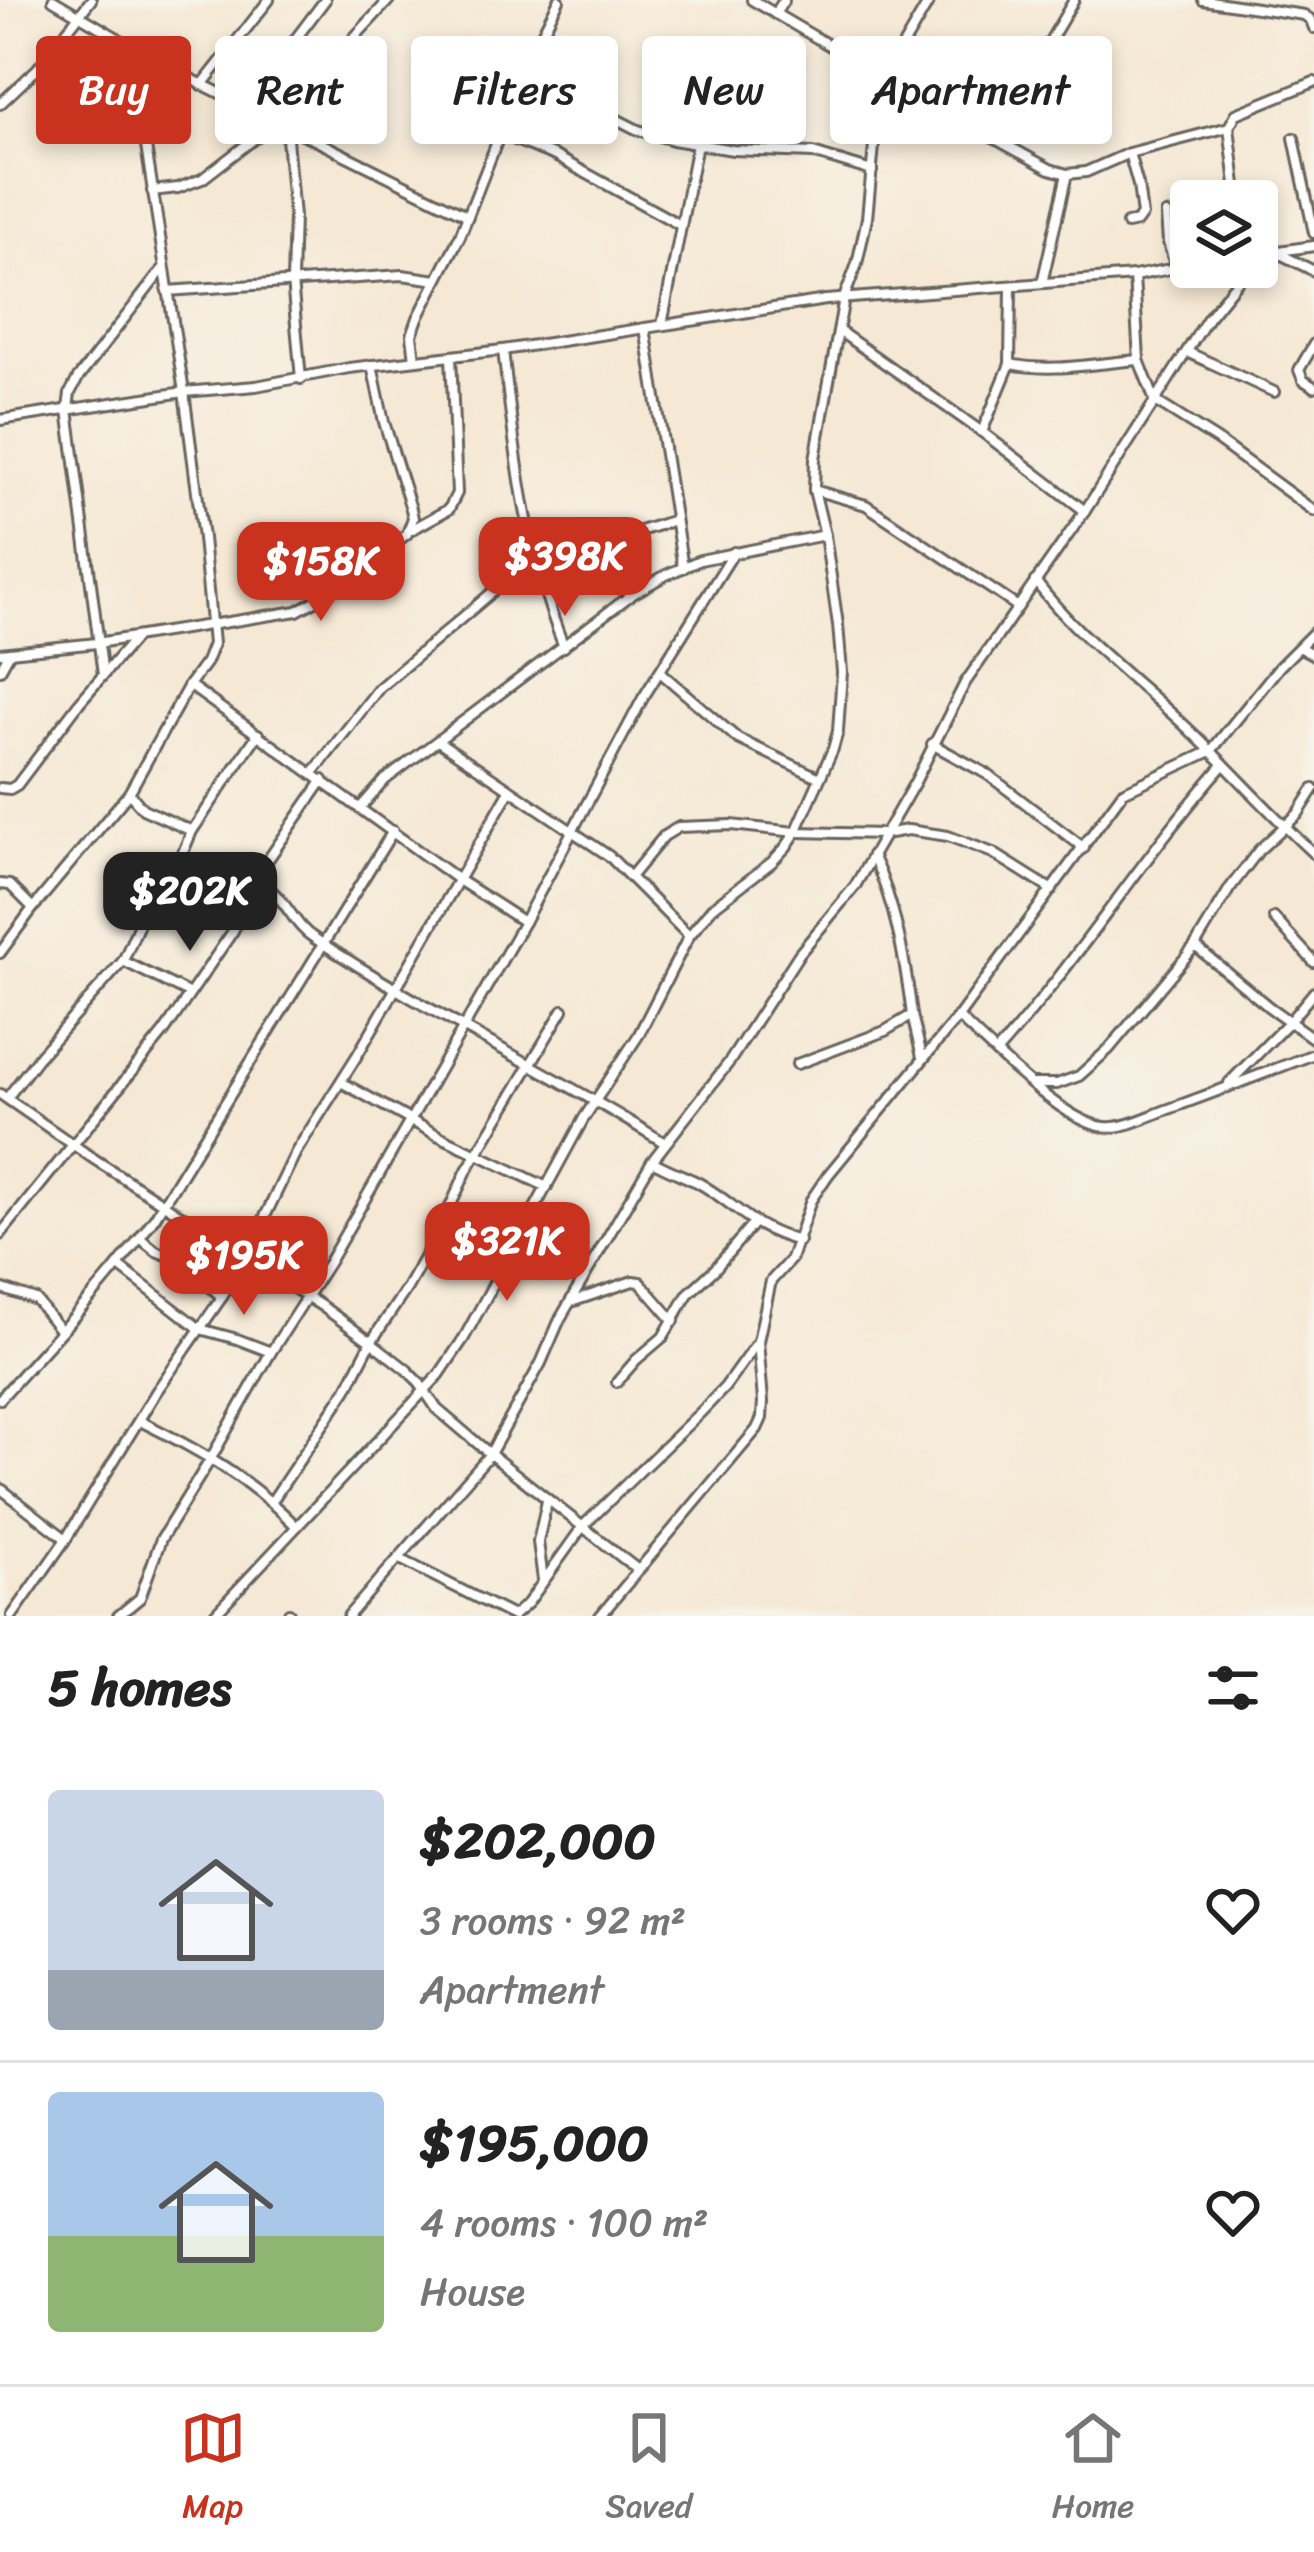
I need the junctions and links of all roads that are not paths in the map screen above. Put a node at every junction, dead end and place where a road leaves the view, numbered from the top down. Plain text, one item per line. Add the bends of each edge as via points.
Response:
1 (53, 0) edge
2 (91, 0) edge
3 (269, 0) edge
4 (325, 0) edge
5 (389, 0) edge
6 (559, 0) edge
7 (752, 0) edge
8 (784, 0) edge
9 (930, 0) edge
10 (1073, 0) edge
11 (1203, 0) edge
12 (775, 14) junction
13 (79, 17) junction
14 (1314, 28) edge
15 (112, 36) edge
16 (297, 36) edge
17 (358, 36) edge
18 (541, 36) edge
19 (908, 36) edge
20 (1052, 36) edge
21 (830, 46) edge
22 (191, 79) edge
23 (1314, 82) edge
24 (202, 85) junction
25 (215, 92) edge
26 (0, 104) edge
27 (1229, 127) junction
28 (1294, 138) dead end
29 (145, 144) edge
30 (252, 144) edge
31 (284, 144) edge
32 (322, 144) edge
33 (496, 144) edge
34 (529, 144) edge
35 (697, 144) joint
36 (874, 144) edge
37 (1004, 144) edge
38 (1129, 153) junction
39 (872, 171) junction
40 (1066, 174) junction
41 (1235, 180) edge
42 (152, 191) junction
43 (1166, 214) dead end
44 (469, 216) junction
45 (680, 224) junction
46 (1127, 224) dead end
47 (1314, 233) edge
48 (1314, 246) edge
49 (1170, 248) edge
50 (1278, 252) edge
51 (1278, 253) edge
52 (163, 268) junction
53 (1170, 269) edge
54 (1314, 271) edge
55 (1134, 276) junction
56 (437, 280) junction
57 (292, 281) junction
58 (1042, 284) junction
59 (1010, 287) junction
60 (1232, 288) edge
61 (166, 291) junction
62 (844, 298) junction
63 (662, 325) junction
64 (645, 328) junction
65 (838, 331) junction
66 (1314, 344) edge
67 (503, 350) junction
68 (1187, 352) junction
69 (451, 356) junction
70 (415, 360) junction
71 (1139, 360) junction
72 (372, 364) junction
73 (1010, 364) junction
74 (301, 379) junction
75 (1314, 386) edge
76 (184, 392) junction
77 (1274, 392) dead end
78 (1155, 400) junction
79 (68, 409) junction
80 (0, 420) edge
81 (982, 432) junction
82 (814, 490) junction
83 (1085, 511) junction
84 (1314, 511) edge
85 (675, 520) junction
86 (409, 531) junction
87 (825, 535) junction
88 (575, 551) junction
89 (734, 552) junction
90 (535, 564) junction
91 (682, 568) junction
92 (1035, 581) junction
93 (631, 595) junction
94 (1018, 607) junction
95 (213, 623) junction
96 (1314, 632) edge
97 (138, 635) junction
98 (98, 643) junction
99 (564, 647) junction
100 (1301, 648) junction
101 (5, 652) edge
102 (1314, 655) edge
103 (0, 670) edge
104 (659, 672) junction
105 (103, 675) junction
106 (188, 685) junction
107 (258, 734) junction
108 (438, 741) junction
109 (932, 745) junction
110 (1210, 751) junction
111 (1223, 765) junction
112 (313, 772) junction
113 (820, 778) junction
114 (323, 780) junction
115 (0, 788) edge
116 (1314, 789) edge
117 (510, 790) junction
118 (129, 793) junction
119 (361, 807) junction
120 (1283, 826) junction
121 (192, 831) junction
122 (393, 831) junction
123 (573, 832) junction
124 (796, 832) junction
125 (884, 834) junction
126 (1084, 848) junction
127 (1314, 854) edge
128 (872, 855) junction
129 (176, 863) junction
130 (631, 876) junction
131 (256, 880) junction
132 (459, 880) junction
133 (0, 884) edge
134 (1052, 890) junction
135 (246, 907) junction
136 (33, 908) junction
137 (1274, 918) dead end
138 (524, 922) junction
139 (688, 936) junction
140 (323, 944) junction
141 (1195, 946) junction
142 (0, 953) edge
143 (123, 961) junction
144 (1314, 962) edge
145 (395, 989) junction
146 (1314, 992) edge
147 (188, 993) junction
148 (562, 1010) dead end
149 (912, 1015) junction
150 (958, 1017) junction
151 (1289, 1022) junction
152 (462, 1028) junction
153 (1314, 1039) edge
154 (996, 1053) junction
155 (1314, 1054) edge
156 (922, 1059) junction
157 (530, 1063) junction
158 (796, 1064) dead end
159 (341, 1082) junction
160 (1033, 1084) junction
161 (1224, 1088) junction
162 (3, 1096) edge
163 (595, 1101) junction
164 (411, 1120) junction
165 (73, 1143) junction
166 (665, 1143) junction
167 (476, 1153) junction
168 (652, 1161) junction
169 (547, 1187) junction
170 (163, 1203) junction
171 (754, 1224) junction
172 (0, 1235) edge
173 (140, 1238) junction
174 (799, 1241) junction
175 (246, 1256) junction
176 (120, 1267) junction
177 (0, 1288) edge
178 (222, 1297) junction
179 (307, 1297) junction
180 (569, 1303) junction
181 (674, 1321) junction
182 (200, 1329) junction
183 (60, 1330) junction
184 (758, 1341) junction
185 (370, 1342) junction
186 (271, 1352) junction
187 (617, 1382) dead end
188 (425, 1391) junction
189 (0, 1400) edge
190 (140, 1420) junction
191 (490, 1454) junction
192 (210, 1460) junction
193 (0, 1488) edge
194 (272, 1501) junction
195 (547, 1501) junction
196 (296, 1526) junction
197 (583, 1526) junction
198 (66, 1539) junction
199 (400, 1559) junction
200 (638, 1570) junction
201 (543, 1581) junction
202 (12, 1616) edge
203 (118, 1616) edge
204 (213, 1616) edge
205 (348, 1616) edge
206 (513, 1616) edge
207 (600, 1616) edge

1 - 13 street
2 - 13 street
3 - 24 street
4 - 16 street
5 - 17 street
6 - 18 street
7 - 12 street
8 - 12 street
9 - 19 street
10 - 20 street
11 - 14 street via 1304,15
12 - 21 street
13 - 15 street
13 - 26 street
22 - 24 street
23 - 27 street via 1236,114
24 - 25 street
27 - 38 street
27 - 41 street
28 - 47 street
29 - 42 street
30 - 42 street via 190,185
31 - 57 street
32 - 44 street
33 - 44 street
34 - 45 street
35 - 39 street via 813,153
35 - 45 street
36 - 39 street
37 - 40 street
38 - 40 street
38 - 46 street via 1142,215
39 - 62 street
40 - 58 street
42 - 52 street
43 - 49 street
44 - 56 street
45 - 63 street
48 - 50 street
51 - 54 street
52 - 61 street
52 - 79 street via 78,378
53 - 55 street
55 - 58 street
55 - 71 street
56 - 57 street
56 - 70 street via 412,334
57 - 61 street
57 - 74 street
58 - 59 street
59 - 62 street
59 - 73 street
60 - 68 street
61 - 76 street
62 - 63 street
62 - 65 street
63 - 64 street
64 - 67 street
64 - 85 street
65 - 81 street
65 - 82 street
66 - 75 street via 1299,370
67 - 69 street
67 - 90 street
68 - 77 street
68 - 78 street
69 - 70 street
69 - 86 street via 457,493 448,508
70 - 72 street
71 - 73 street
71 - 78 street
72 - 74 street
72 - 86 street via 413,518
73 - 81 street
74 - 76 street
76 - 79 street
76 - 95 street
78 - 83 street
78 - 84 street
79 - 80 street
79 - 98 street
81 - 83 street
82 - 87 street
82 - 94 street via 866,505
83 - 92 street
85 - 88 street
85 - 91 street
86 - 95 street via 309,606
87 - 89 street
87 - 113 street via 842,672 838,731
88 - 90 street
88 - 93 street
89 - 91 street
89 - 104 street
90 - 99 street
90 - 112 street via 379,688
91 - 93 street
92 - 94 street
92 - 110 street
93 - 99 street
94 - 109 street
95 - 97 street
95 - 106 street via 211,654
96 - 100 street
97 - 98 street
97 - 105 street
98 - 101 street
98 - 105 street
99 - 108 street
100 - 102 street
100 - 110 street
101 - 103 street
104 - 113 street via 738,739
104 - 123 street
105 - 115 street via 17,785
106 - 107 street
106 - 118 street
107 - 112 street
107 - 121 street
108 - 117 street
108 - 119 street
109 - 125 street
109 - 126 street via 987,774
110 - 111 street
110 - 126 street via 1123,792
111 - 120 street
111 - 154 street
112 - 114 street
113 - 124 street
114 - 119 street
114 - 131 street
116 - 120 street
117 - 123 street
117 - 132 street
118 - 121 street via 143,809
118 - 136 street
119 - 122 street
120 - 127 street
120 - 141 street via 1230,888
121 - 129 street
122 - 132 street
122 - 140 street
123 - 130 street
123 - 138 street
124 - 125 street
124 - 130 street via 680,827
124 - 139 street
125 - 128 street
125 - 134 street via 948,836
126 - 134 street
128 - 149 street via 898,933
128 - 166 street
129 - 135 street
129 - 143 street
130 - 139 street
131 - 135 street
131 - 140 street
132 - 138 street
132 - 145 street
133 - 136 street
134 - 150 street
135 - 147 street
136 - 142 street
137 - 144 street
138 - 152 street
139 - 163 street
140 - 145 street
140 - 170 street
141 - 151 street
141 - 160 street via 1078,1076
143 - 147 street
143 - 162 street
145 - 152 street
145 - 159 street
146 - 151 street
147 - 165 street
148 - 157 street
149 - 156 street
149 - 158 street
150 - 154 street
150 - 156 street
151 - 153 street
151 - 161 street
152 - 157 street
152 - 164 street
154 - 160 street
155 - 161 street
156 - 174 street via 819,1187
157 - 163 street
157 - 167 street
159 - 164 street
159 - 175 street
160 - 161 street via 1069,1112 1109,1128
162 - 165 street
163 - 166 street
163 - 169 street
164 - 167 street
164 - 179 street
165 - 170 street
165 - 172 street
166 - 168 street
167 - 169 street
167 - 185 street
168 - 171 street
168 - 180 street
169 - 188 street via 464,1338
170 - 173 street
170 - 175 street
171 - 174 street
171 - 181 street via 688,1294
173 - 176 street
173 - 178 street
174 - 184 street via 771,1281
175 - 178 street
175 - 179 street
176 - 182 street
176 - 183 street
177 - 183 street via 36,1300
178 - 182 street
179 - 185 street
179 - 186 street
180 - 181 street via 640,1282
180 - 191 street
181 - 187 street
182 - 186 street
182 - 190 street
183 - 189 street
184 - 197 street via 714,1399
184 - 200 street via 764,1401 757,1429
185 - 188 street
185 - 194 street
186 - 192 street
188 - 191 street
188 - 196 street
190 - 192 street
190 - 198 street
191 - 195 street
191 - 199 street
192 - 194 street
192 - 203 street via 160,1539 140,1598
193 - 198 street
194 - 196 street
195 - 197 street
195 - 201 street via 538,1542
196 - 204 street
197 - 200 street
197 - 201 street
198 - 202 street
199 - 205 street
199 - 206 street
200 - 207 street
201 - 206 street

